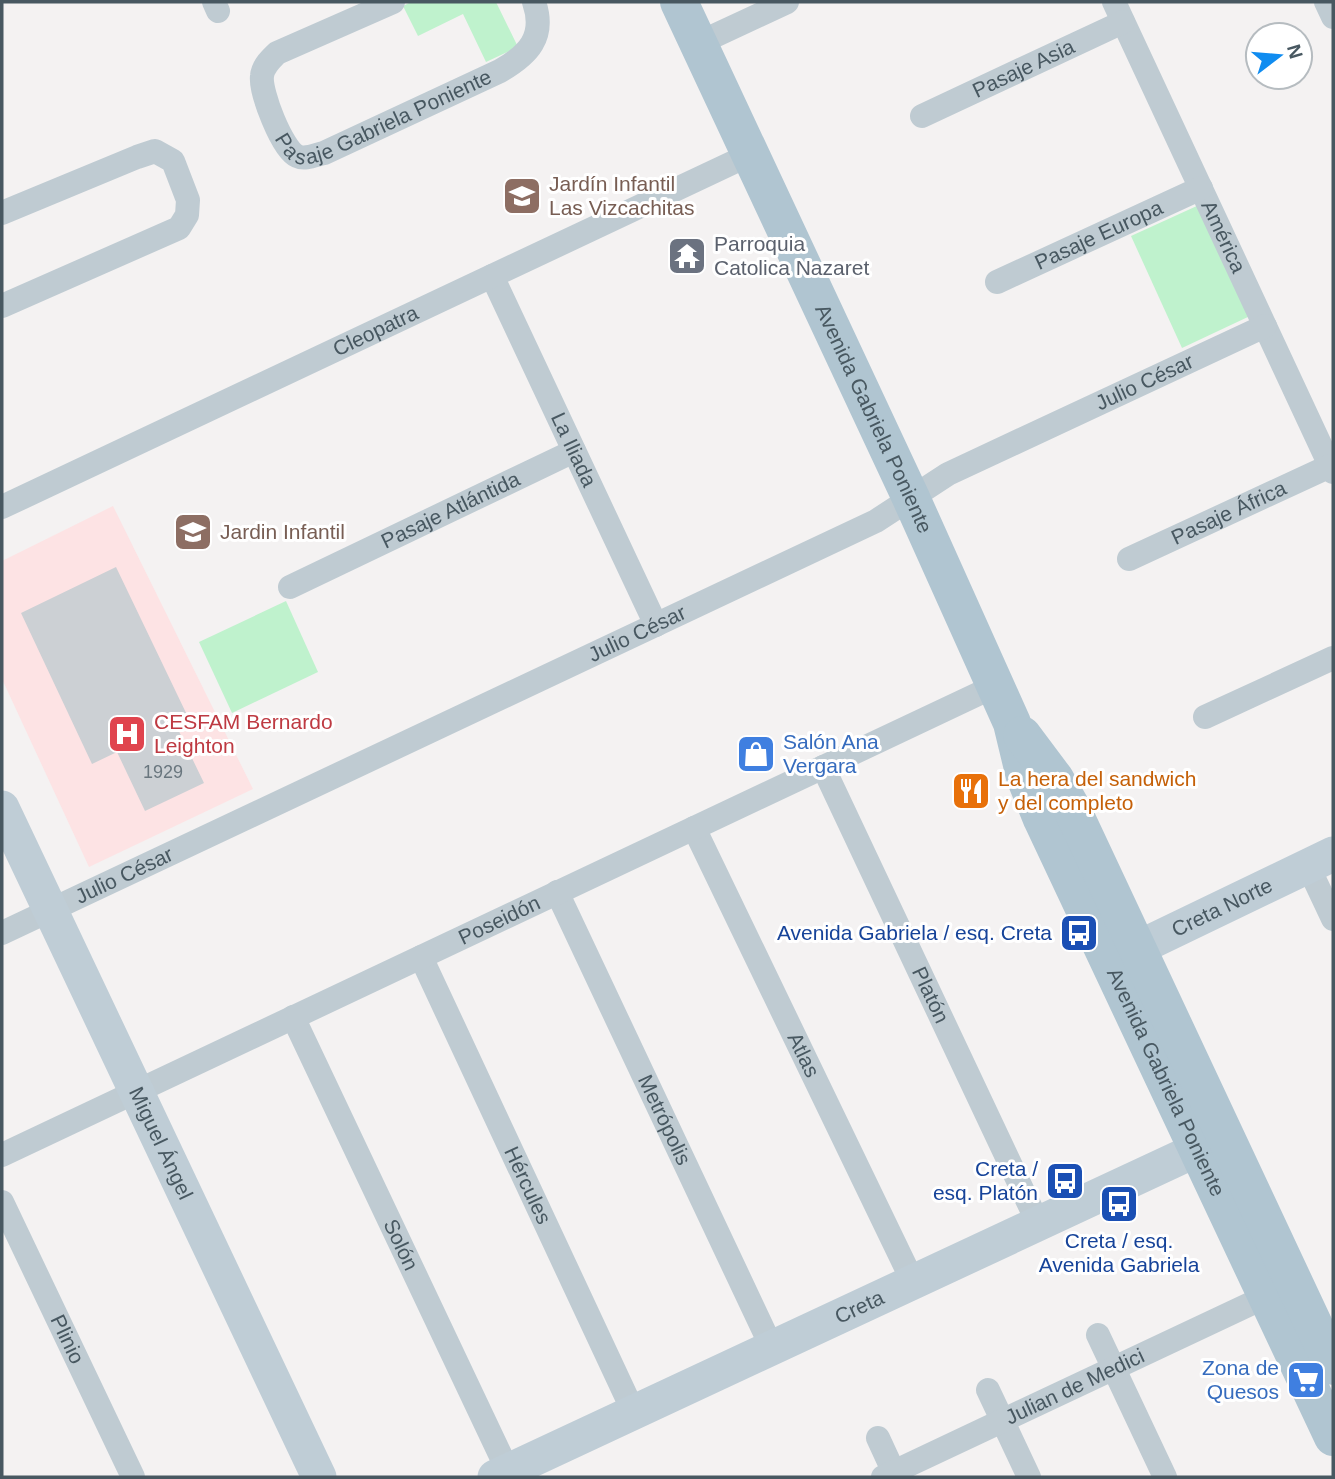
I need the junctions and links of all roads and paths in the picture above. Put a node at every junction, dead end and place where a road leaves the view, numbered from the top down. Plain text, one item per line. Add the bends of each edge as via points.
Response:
1 (393, 2) edge
2 (679, 2) edge
3 (787, 2) edge
4 (1326, 2) edge
5 (537, 3) edge
6 (1119, 12) edge
7 (1333, 17) edge
8 (699, 43) junction
9 (922, 116) dead end
10 (751, 154) junction
11 (1201, 188) junction
12 (2, 213) edge
13 (492, 276) junction
14 (997, 282) dead end
15 (2, 306) edge
16 (1265, 326) junction
17 (574, 451) junction
18 (1332, 469) edge
19 (911, 498) junction
20 (2, 507) edge
21 (1129, 559) dead end
22 (290, 587) dead end
23 (656, 625) junction
24 (1333, 658) edge
25 (995, 686) junction
26 (1205, 717) dead end
27 (823, 767) junction
28 (2, 808) edge
29 (694, 828) junction
30 (1321, 860) edge
31 (557, 892) junction
32 (51, 910) junction
33 (1333, 919) edge
34 (2, 933) edge
35 (1124, 955) junction
36 (421, 957) junction
37 (293, 1017) junction
38 (137, 1091) junction
39 (1212, 1143) junction
40 (2, 1155) edge
41 (2, 1202) edge
42 (1038, 1223) junction
43 (912, 1282) junction
44 (1267, 1296) junction
45 (1324, 1324) edge
46 (1098, 1335) dead end
47 (772, 1348) junction
48 (1333, 1366) edge
49 (1114, 1368) junction
50 (988, 1390) dead end
51 (634, 1413) junction
52 (1002, 1421) junction
53 (1333, 1437) edge
54 (878, 1438) dead end
55 (502, 1474) edge
56 (891, 1476) edge
57 (133, 1477) edge
58 (319, 1477) edge
59 (1029, 1477) edge
60 (1165, 1477) edge

1 - 5 street, Pasaje Gabriela Poniente via 277,53 265,65 263,93 293,155 303,158 324,153 521,59 538,26
2 - 8 main road, Avenida Gabriela Poniente
3 - 8 street
4 - 7 street
6 - 9 street, Pasaje Asia
6 - 11 street, América
8 - 10 main road, Avenida Gabriela Poniente
10 - 13 street, Cleopatra
10 - 19 main road, Avenida Gabriela Poniente
11 - 14 street, Pasaje Europa
11 - 16 street, América
12 - 15 street via 155,152 173,161 188,200 187,215 179,228
13 - 17 street, La Iliada
13 - 20 street, Cleopatra
16 - 18 street, América
16 - 19 street, Julio César via 948,474
17 - 22 street, Pasaje Atlántida
17 - 23 street, La Iliada
18 - 21 street, Pasaje África
19 - 23 street, Julio César via 876,521
19 - 25 main road, Avenida Gabriela Poniente
23 - 32 street, Julio César
24 - 26 street
25 - 27 street, Poseidón
25 - 35 main road, Avenida Gabriela Poniente via 1012,723 1055,779
27 - 29 street, Poseidón
27 - 42 street, Platón
28 - 32 street, Miguel Ángel
29 - 31 street, Poseidón
29 - 43 street, Atlas
30 - 33 street
30 - 35 street, Creta Norte
31 - 36 street, Poseidón
31 - 47 street, Metrópolis
32 - 34 street, Julio César
32 - 38 street, Miguel Ángel
35 - 39 main road, Avenida Gabriela Poniente
36 - 37 street, Poseidón
36 - 51 street, Hércules
37 - 38 street, Poseidón
37 - 55 street, Solón
38 - 40 street, Poseidón
38 - 58 street, Miguel Ángel
39 - 42 street, Creta
39 - 44 main road, Avenida Gabriela Poniente
39 - 45 main road, Avenida Gabriela Poniente
41 - 57 street, Plinio
42 - 43 street, Creta
43 - 47 street, Creta
44 - 49 street, Julian de Medici
44 - 53 main road, Avenida Gabriela Poniente
45 - 48 main road, Avenida Gabriela Poniente
46 - 49 street
47 - 51 street, Creta
49 - 52 street, Julian de Medici
49 - 60 street
50 - 52 street
51 - 55 street, Creta
52 - 56 street, Julian de Medici
52 - 59 street
54 - 56 street

